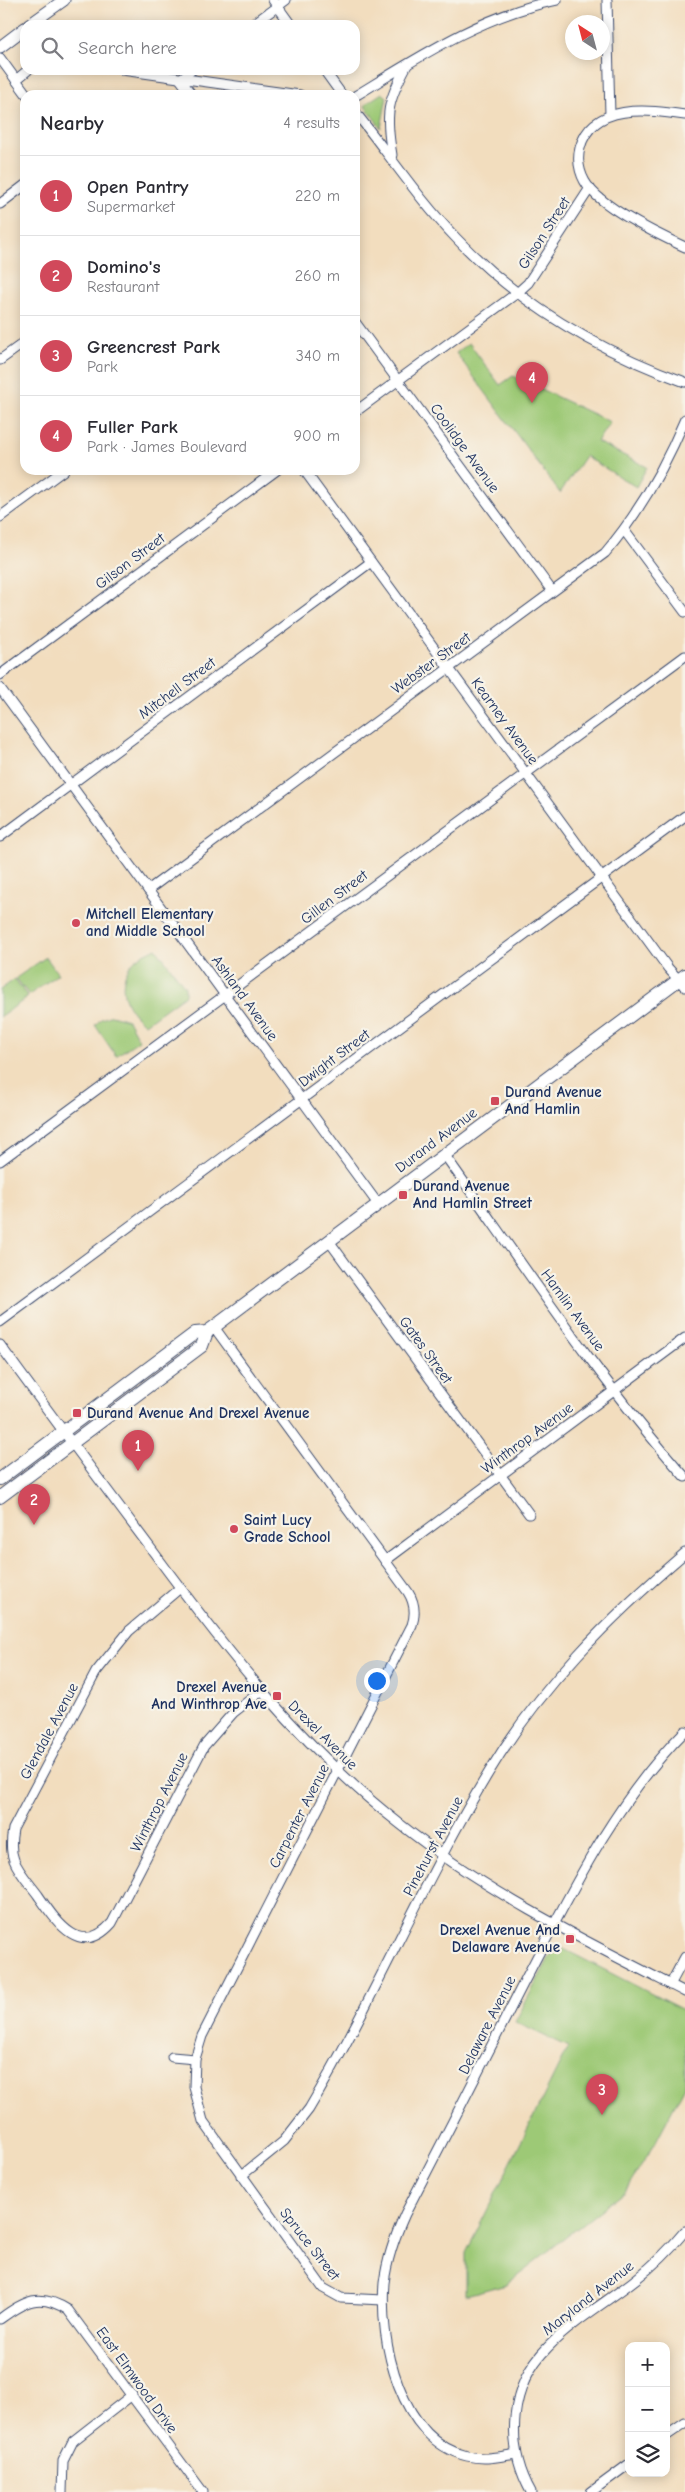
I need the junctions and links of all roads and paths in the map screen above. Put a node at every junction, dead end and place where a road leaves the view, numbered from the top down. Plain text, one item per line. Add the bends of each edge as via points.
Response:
1 (64, 0) edge
2 (286, 0) edge
3 (557, 0) edge
4 (607, 0) edge
5 (275, 3) edge
6 (37, 20) edge
7 (257, 20) edge
8 (287, 20) edge
9 (20, 36) edge
10 (0, 47) edge
11 (0, 58) edge
12 (407, 65) junction
13 (22, 75) edge
14 (158, 75) edge
15 (184, 75) edge
16 (328, 75) edge
17 (180, 78) junction
18 (16, 80) junction
19 (23, 90) edge
20 (188, 90) edge
21 (265, 90) edge
22 (338, 90) edge
23 (360, 93) edge
24 (610, 115) junction
25 (685, 115) edge
26 (360, 118) edge
27 (392, 157) junction
28 (590, 188) junction
29 (20, 189) edge
30 (0, 204) edge
31 (685, 247) edge
32 (517, 294) junction
33 (360, 329) edge
34 (20, 346) edge
35 (0, 360) edge
36 (398, 381) junction
37 (685, 382) edge
38 (360, 408) edge
39 (685, 419) edge
40 (57, 475) edge
41 (269, 475) edge
42 (308, 475) edge
43 (0, 517) edge
44 (624, 530) junction
45 (371, 562) junction
46 (552, 591) junction
47 (685, 612) edge
48 (685, 656) edge
49 (448, 667) junction
50 (0, 675) edge
51 (0, 688) edge
52 (526, 772) junction
53 (71, 784) junction
54 (685, 816) edge
55 (0, 837) edge
56 (602, 876) junction
57 (148, 890) junction
58 (683, 980) edge
59 (225, 994) junction
60 (300, 1100) junction
61 (444, 1154) junction
62 (0, 1161) edge
63 (378, 1204) junction
64 (329, 1241) junction
65 (0, 1322) edge
66 (211, 1330) junction
67 (685, 1338) edge
68 (0, 1345) edge
69 (614, 1392) junction
70 (64, 1431) junction
71 (72, 1443) junction
72 (501, 1475) junction
73 (685, 1477) edge
74 (0, 1479) edge
75 (0, 1497) edge
76 (529, 1514) dead end
77 (685, 1553) edge
78 (386, 1560) junction
79 (180, 1588) junction
80 (261, 1691) junction
81 (685, 1731) edge
82 (338, 1771) junction
83 (442, 1855) junction
84 (554, 1925) junction
85 (95, 1935) joint
86 (685, 1957) edge
87 (670, 1985) junction
88 (685, 1992) edge
89 (172, 2057) dead end
90 (195, 2059) junction
91 (194, 2080) joint
92 (241, 2176) junction
93 (685, 2231) edge
94 (383, 2300) junction
95 (0, 2319) edge
96 (132, 2395) junction
97 (685, 2422) edge
98 (670, 2433) edge
99 (516, 2454) junction
100 (625, 2467) edge
101 (62, 2492) edge
102 (203, 2492) edge
103 (531, 2492) edge
104 (592, 2492) edge

1 - 6 street
2 - 5 street
3 - 12 street via 474,27
4 - 24 street
5 - 7 street
5 - 8 street
9 - 10 street
11 - 18 street
12 - 23 street
12 - 27 street via 394,88 388,110
13 - 18 street
14 - 17 street
15 - 17 street
16 - 22 street
17 - 20 street
17 - 21 street
18 - 19 street
24 - 25 street via 638,112
24 - 28 street, Gilson Street via 593,124 582,141 579,164
26 - 27 street
27 - 32 street via 457,239
28 - 31 street via 630,218
28 - 32 street, Gilson Street via 528,283
29 - 30 street
32 - 36 street, Gilson Street
32 - 37 street via 601,347
33 - 36 street, Coolidge Avenue
34 - 35 street
36 - 38 street, Gilson Street
36 - 46 street, Coolidge Avenue
39 - 44 street, Webster Street via 659,477
40 - 43 street
41 - 50 street, Gilson Street
42 - 45 street, Kearney Avenue
44 - 46 street, Webster Street via 605,552
44 - 47 street
45 - 49 street, Kearney Avenue
45 - 53 street, Mitchell Street
46 - 49 street, Webster Street
48 - 52 street, Gillen Street
49 - 52 street, Kearney Avenue
49 - 57 street, Webster Street
51 - 53 street, Ashland Avenue
52 - 56 street, Kearney Avenue
52 - 59 street, Gillen Street
53 - 55 street, Mitchell Street
53 - 57 street, Ashland Avenue
54 - 56 street, Dwight Street
56 - 58 street, Kearney Avenue
56 - 60 street, Dwight Street
57 - 59 street, Ashland Avenue
58 - 61 main road, Durand Avenue
59 - 60 street, Ashland Avenue
59 - 62 street, Gillen Street
60 - 63 street, Ashland Avenue
60 - 65 street, Dwight Street
61 - 63 main road, Durand Avenue
61 - 69 street, Hamlin Avenue
63 - 64 main road, Durand Avenue
64 - 66 main road, Durand Avenue
64 - 72 street, Gates Street
66 - 70 main road, Durand Avenue via 195,1333
66 - 71 main road, Durand Avenue via 202,1346
66 - 78 street, Carpenter Avenue
67 - 69 street, Winthrop Avenue
68 - 70 street, Drexel Avenue
69 - 72 street, Winthrop Avenue
69 - 73 street, Hamlin Avenue
70 - 71 street, Drexel Avenue
70 - 74 main road, Durand Avenue
71 - 75 main road, Durand Avenue
71 - 79 street, Drexel Avenue
72 - 76 street, Gates Street
72 - 78 street, Winthrop Avenue
77 - 83 street, Pinehurst Avenue via 633,1597 532,1708 489,1770
78 - 82 street, Carpenter Avenue via 412,1599 415,1617
79 - 80 street, Drexel Avenue
79 - 85 street, Glendale Avenue via 129,1631 96,1672 13,1829 14,1859 58,1924 77,1936
80 - 82 street, Drexel Avenue
80 - 85 street, Winthrop Avenue via 222,1723 204,1746 112,1923
81 - 84 street, Delaware Avenue via 637,1788 600,1840
82 - 83 street, Drexel Avenue via 399,1824
82 - 90 street, Carpenter Avenue via 202,2036
83 - 84 street, Drexel Avenue
83 - 92 street, Pinehurst Avenue via 310,2109 284,2141
84 - 87 street, Drexel Avenue
84 - 94 street, Delaware Avenue via 398,2230 387,2264
86 - 87 street
87 - 88 street, Drexel Avenue
89 - 90 street
90 - 91 street, Carpenter Avenue
91 - 92 street, Spruce Street via 203,2121
92 - 94 street, Spruce Street via 323,2288 340,2298
93 - 99 street, Maryland Avenue via 654,2264 562,2334 540,2356 528,2373 517,2403 514,2423
94 - 99 street via 385,2334 393,2369 406,2401 426,2431 441,2445 466,2456 494,2458
95 - 96 street, East Elmwood Drive via 18,2306 38,2300 50,2301 68,2310
96 - 101 street via 72,2441 63,2461
96 - 102 street, East Elmwood Drive
97 - 98 street
99 - 103 street
100 - 104 street

